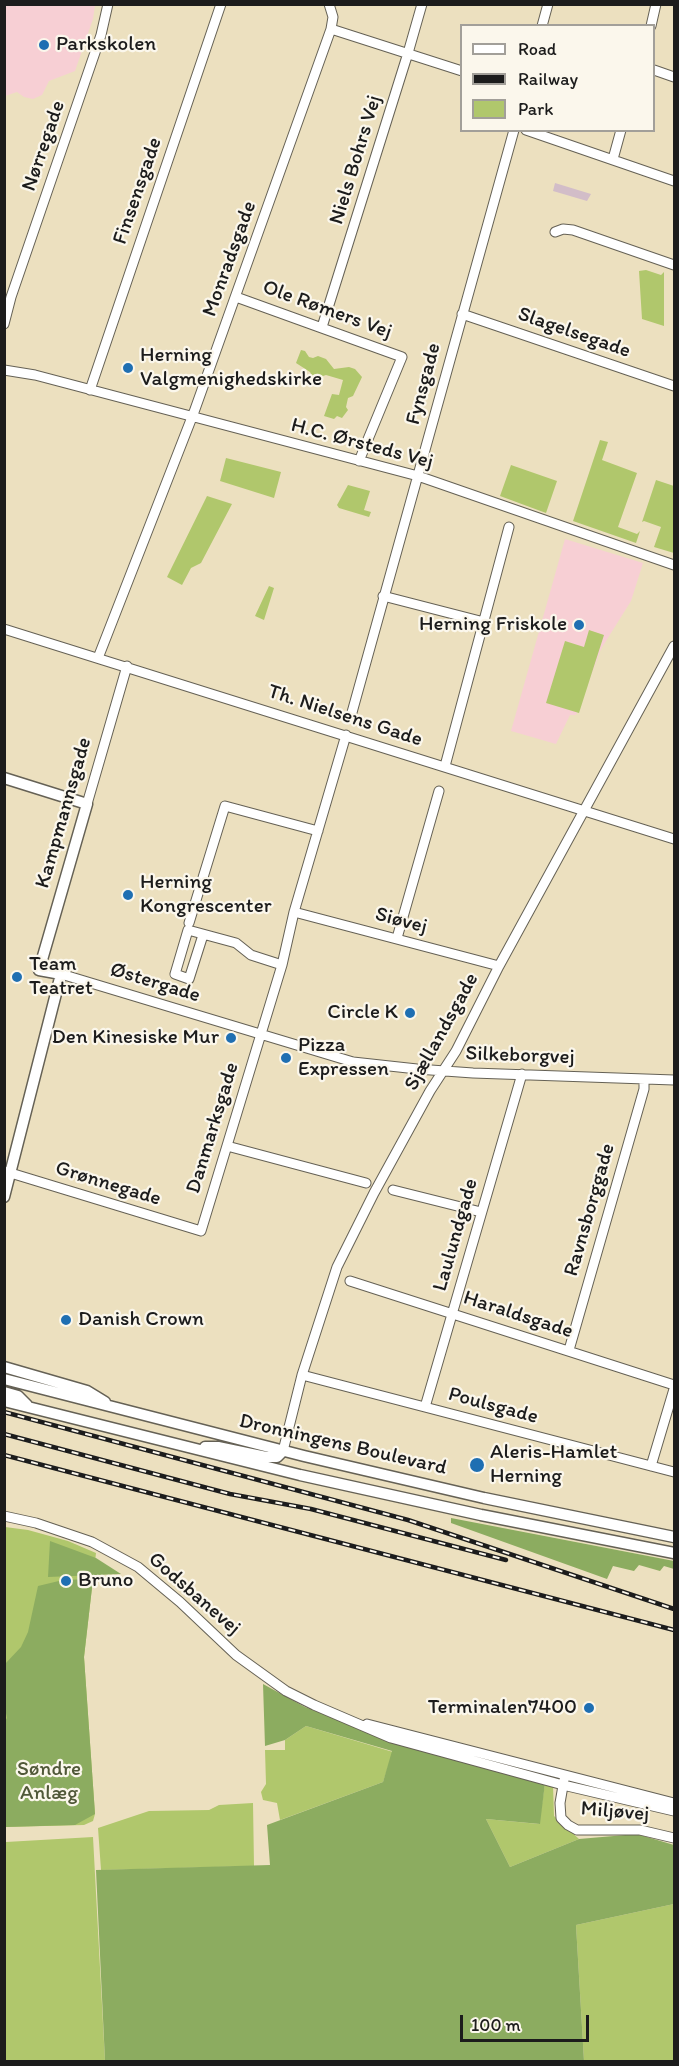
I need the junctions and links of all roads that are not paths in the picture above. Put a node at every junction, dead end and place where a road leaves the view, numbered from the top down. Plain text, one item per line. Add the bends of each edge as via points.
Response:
1 (108, 4) edge
2 (221, 4) edge
3 (329, 4) edge
4 (422, 4) edge
5 (548, 4) edge
6 (656, 4) edge
7 (543, 24) edge
8 (651, 24) edge
9 (331, 28) junction
10 (408, 53) junction
11 (460, 70) edge
12 (655, 70) edge
13 (675, 77) edge
14 (513, 132) edge
15 (532, 132) edge
16 (620, 132) edge
17 (613, 159) junction
18 (675, 181) edge
19 (555, 232) dead end
20 (675, 266) edge
21 (10, 297) junction
22 (236, 297) junction
23 (4, 307) edge
24 (462, 314) junction
25 (4, 324) edge
26 (322, 327) junction
27 (4, 362) edge
28 (4, 370) edge
29 (35, 375) junction
30 (675, 386) edge
31 (90, 390) junction
32 (192, 417) junction
33 (359, 461) junction
34 (418, 476) junction
35 (509, 527) dead end
36 (675, 565) edge
37 (383, 596) junction
38 (484, 622) junction
39 (4, 629) edge
40 (675, 646) edge
41 (98, 658) junction
42 (670, 663) edge
43 (127, 666) junction
44 (351, 716) dead end
45 (346, 735) junction
46 (445, 766) junction
47 (4, 778) edge
48 (439, 791) dead end
49 (87, 804) junction
50 (584, 810) junction
51 (318, 831) junction
52 (675, 839) edge
53 (294, 912) junction
54 (189, 922) dead end
55 (203, 934) junction
56 (397, 938) junction
57 (282, 965) junction
58 (499, 966) junction
59 (39, 970) joint
60 (62, 974) junction
61 (260, 1035) junction
62 (443, 1071) junction
63 (522, 1074) junction
64 (644, 1079) junction
65 (675, 1080) edge
66 (227, 1146) junction
67 (8, 1172) edge
68 (366, 1183) dead end
69 (393, 1190) dead end
70 (4, 1197) edge
71 (481, 1212) junction
72 (201, 1231) joint
73 (350, 1281) dead end
74 (452, 1313) junction
75 (569, 1350) junction
76 (4, 1367) edge
77 (302, 1375) junction
78 (4, 1379) edge
79 (675, 1387) edge
80 (4, 1392) edge
81 (4, 1401) edge
82 (29, 1407) junction
83 (424, 1407) junction
84 (119, 1409) junction
85 (188, 1448) junction
86 (283, 1451) junction
87 (651, 1466) junction
88 (675, 1472) edge
89 (300, 1475) junction
90 (4, 1516) edge
91 (675, 1537) edge
92 (675, 1553) edge
93 (564, 1780) junction
94 (675, 1803) edge
95 (675, 1811) edge
96 (675, 1838) edge

1 - 21 street, Nørregade
2 - 31 street, Finsensgade
3 - 9 street, Monradsgade
4 - 10 street, Niels Bohrs Vej
5 - 7 street
6 - 8 street
9 - 10 street
9 - 22 street, Monradsgade
10 - 11 street
10 - 26 street, Niels Bohrs Vej
12 - 13 street
14 - 24 street, Fynsgade
15 - 17 street
16 - 17 street
17 - 18 street
19 - 20 street via 573,230
21 - 23 street, Nørregade
21 - 25 street, Nørregade
22 - 26 street, Ole Rømers Vej
22 - 32 street, Monradsgade
24 - 30 street, Slagelsegade
24 - 34 street, Fynsgade
26 - 33 street, Ole Rømers Vej via 402,357
27 - 29 street, H.C. Ørsteds Vej
28 - 29 street, H.C. Ørsteds Vej
29 - 31 street, H.C. Ørsteds Vej
31 - 32 street, H.C. Ørsteds Vej
32 - 33 street, H.C. Ørsteds Vej
32 - 41 street, Monradsgade
33 - 34 street, H.C. Ørsteds Vej
34 - 36 street, H.C. Ørsteds Vej
34 - 37 street, Fynsgade
35 - 38 street
37 - 38 street
37 - 44 street, Fynsgade
38 - 46 street
39 - 41 street, Th. Nielsens Gade
40 - 42 street, Sjællandsgade
41 - 43 street, Th. Nielsens Gade
42 - 50 street, Sjællandsgade
43 - 45 street, Th. Nielsens Gade
43 - 49 street, Kampmannsgade
45 - 46 street, Th. Nielsens Gade
45 - 51 street
46 - 50 street, Th. Nielsens Gade
47 - 49 main road
48 - 56 street
49 - 59 main road, Kampmannsgade
50 - 52 street, Th. Nielsens Gade
50 - 58 street, Sjællandsgade
51 - 53 street
51 - 54 street via 225,806
53 - 56 street, Siøvej
53 - 57 street
55 - 55 street via 188,930 175,974 189,979
55 - 57 street via 236,943 251,955
56 - 58 street, Siøvej
57 - 61 street
58 - 62 street, Sjællandsgade
59 - 60 main road, Østergade
60 - 61 street, Østergade
60 - 67 main road
61 - 62 street, Silkeborgvej via 353,1062
61 - 66 street, Danmarksgade
62 - 63 street, Silkeborgvej
62 - 77 street, Sjællandsgade via 337,1267
63 - 64 street, Silkeborgvej
63 - 71 street, Laulundgade
64 - 65 street, Silkeborgvej
64 - 75 street, Ravnsborggade
66 - 68 street
66 - 72 street, Danmarksgade
67 - 70 main road
67 - 72 street, Grønnegade
69 - 71 street
71 - 74 street, Laulundgade
73 - 74 street, Haraldsgade
74 - 75 street, Haraldsgade
74 - 83 street, Laulundgade
75 - 79 street, Haraldsgade
76 - 84 main road via 87,1391
77 - 83 street, Poulsgade
77 - 86 street, Sjællandsgade
78 - 84 main road, Dronningens Boulevard
79 - 87 street
80 - 82 main road via 18,1396
81 - 82 main road, Dronningens Boulevard
82 - 85 main road, Dronningens Boulevard
83 - 87 street, Poulsgade
84 - 86 main road, Dronningens Boulevard
85 - 86 main road via 218,1447 266,1457 277,1457
85 - 89 main road, Dronningens Boulevard
86 - 89 main road via 286,1464
86 - 91 main road, Dronningens Boulevard
87 - 88 street, Poulsgade
89 - 92 main road, Dronningens Boulevard
90 - 93 street, Godsbanevej via 67,1532 116,1554 156,1581 236,1654 286,1691 350,1720 413,1734
93 - 94 street, Godsbanevej
93 - 95 street, Godsbanevej
93 - 96 street, Miljøvej via 561,1818 577,1830 640,1830

